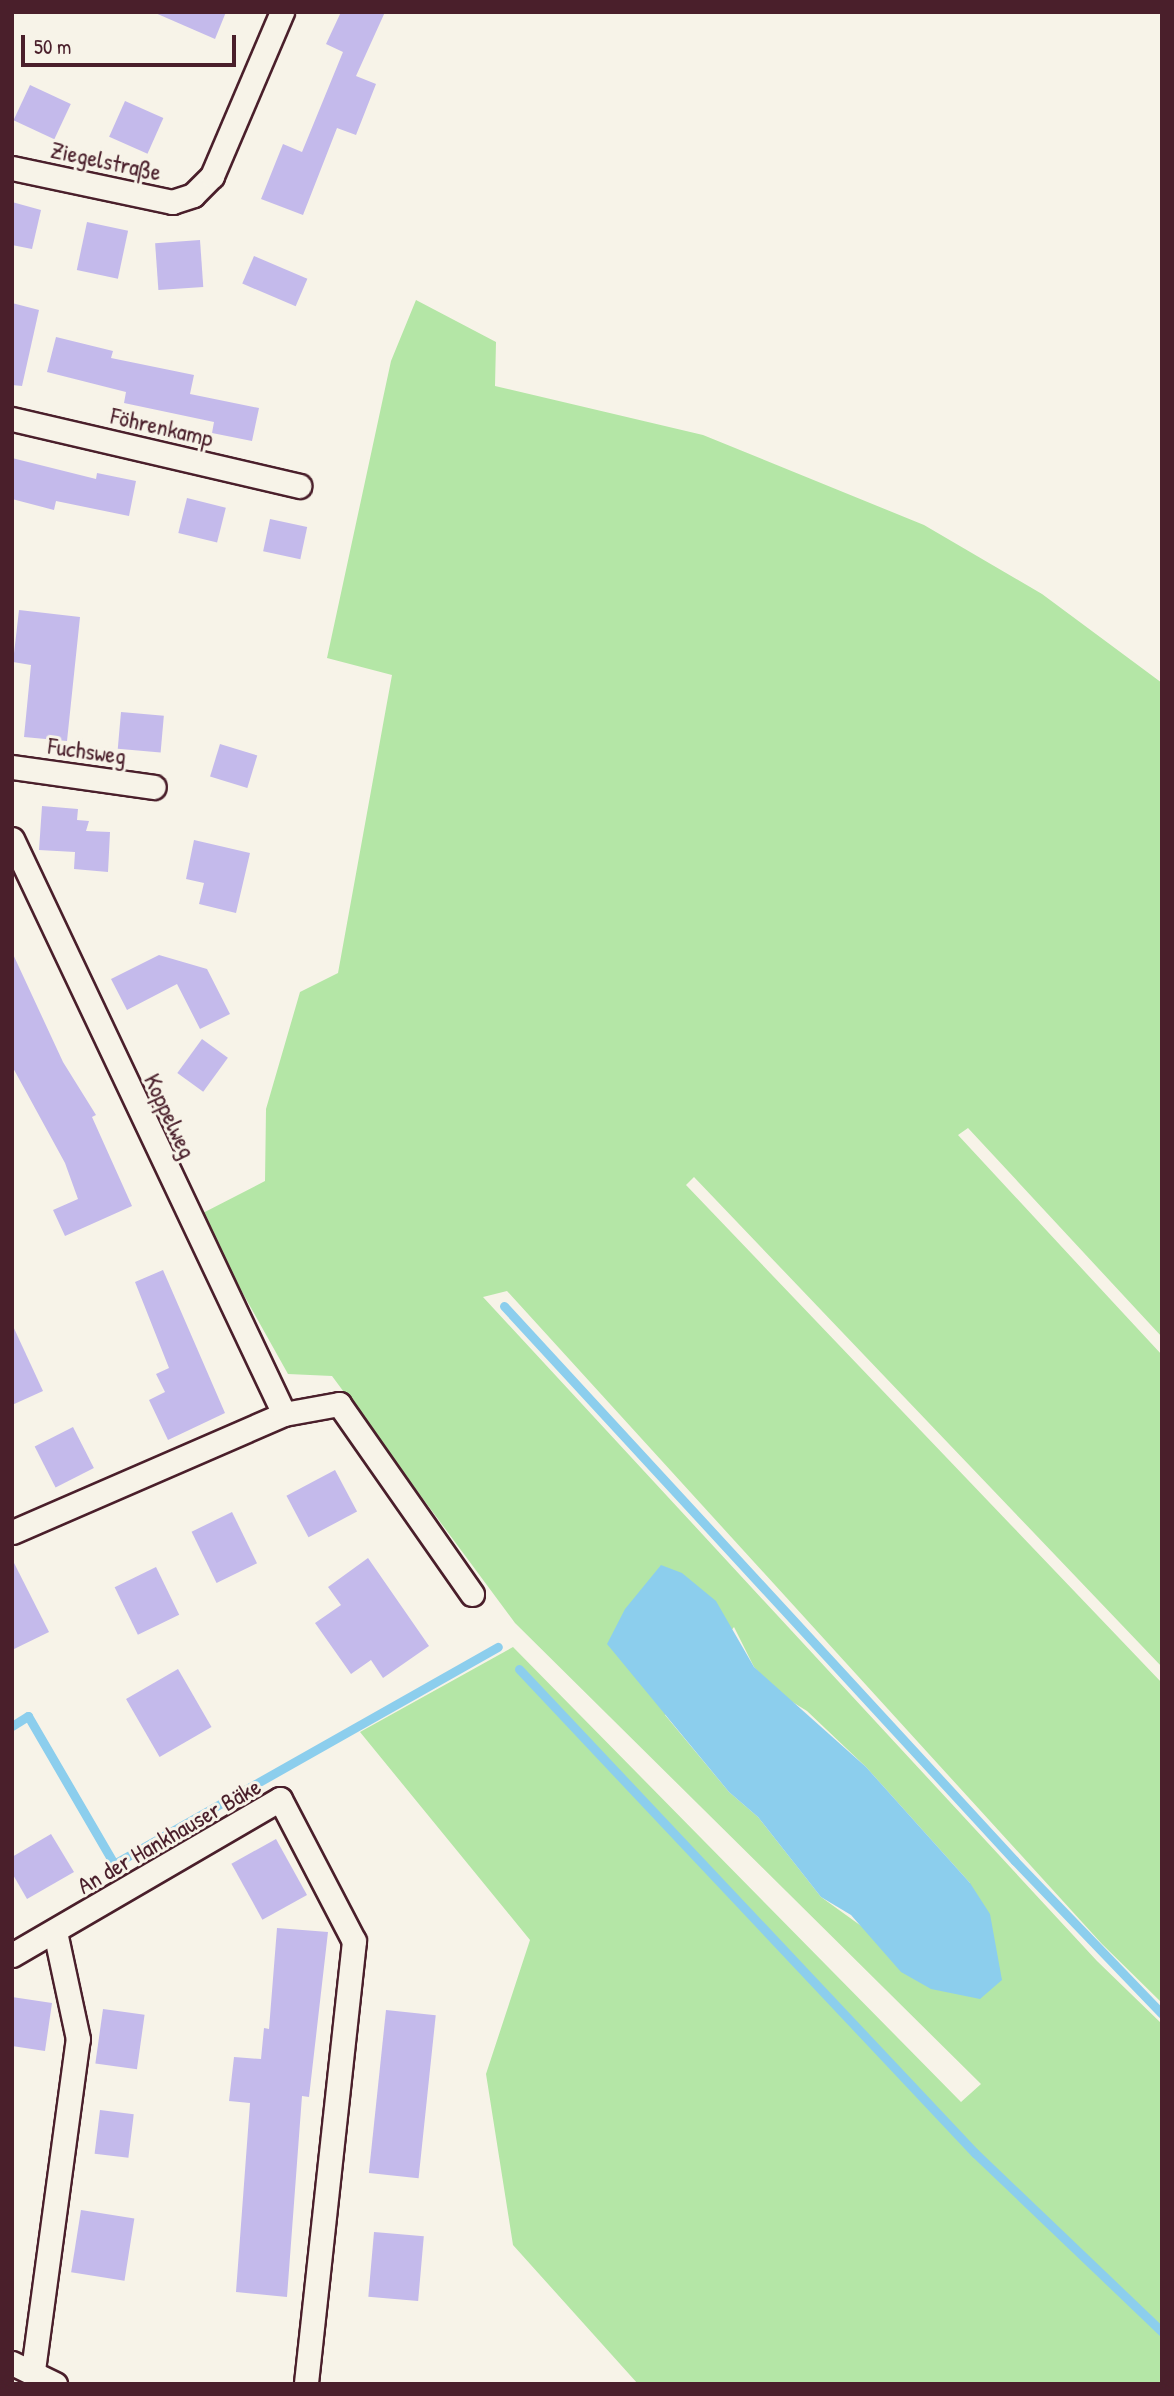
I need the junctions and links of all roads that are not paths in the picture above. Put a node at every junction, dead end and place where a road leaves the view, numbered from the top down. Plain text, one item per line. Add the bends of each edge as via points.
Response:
1 (282, 12) edge
2 (12, 168) edge
3 (12, 419) edge
4 (299, 486) dead end
5 (12, 766) edge
6 (154, 787) dead end
7 (12, 839) edge
8 (284, 1414) junction
9 (12, 1532) edge
10 (472, 1594) dead end
11 (55, 1932) junction
12 (12, 1955) edge
13 (23, 2367) edge
14 (55, 2384) edge
15 (306, 2384) edge

1 - 2 street, Ziegelstraße via 212,176 193,195 172,202
3 - 4 street, Föhrenkamp
5 - 6 street, Fuchsweg
7 - 8 street, Koppelweg
8 - 9 street
8 - 10 street via 339,1404
11 - 12 street
11 - 13 street via 78,2039
11 - 15 street, An der Hankhauser Bäke via 280,1799 354,1941
13 - 14 street

